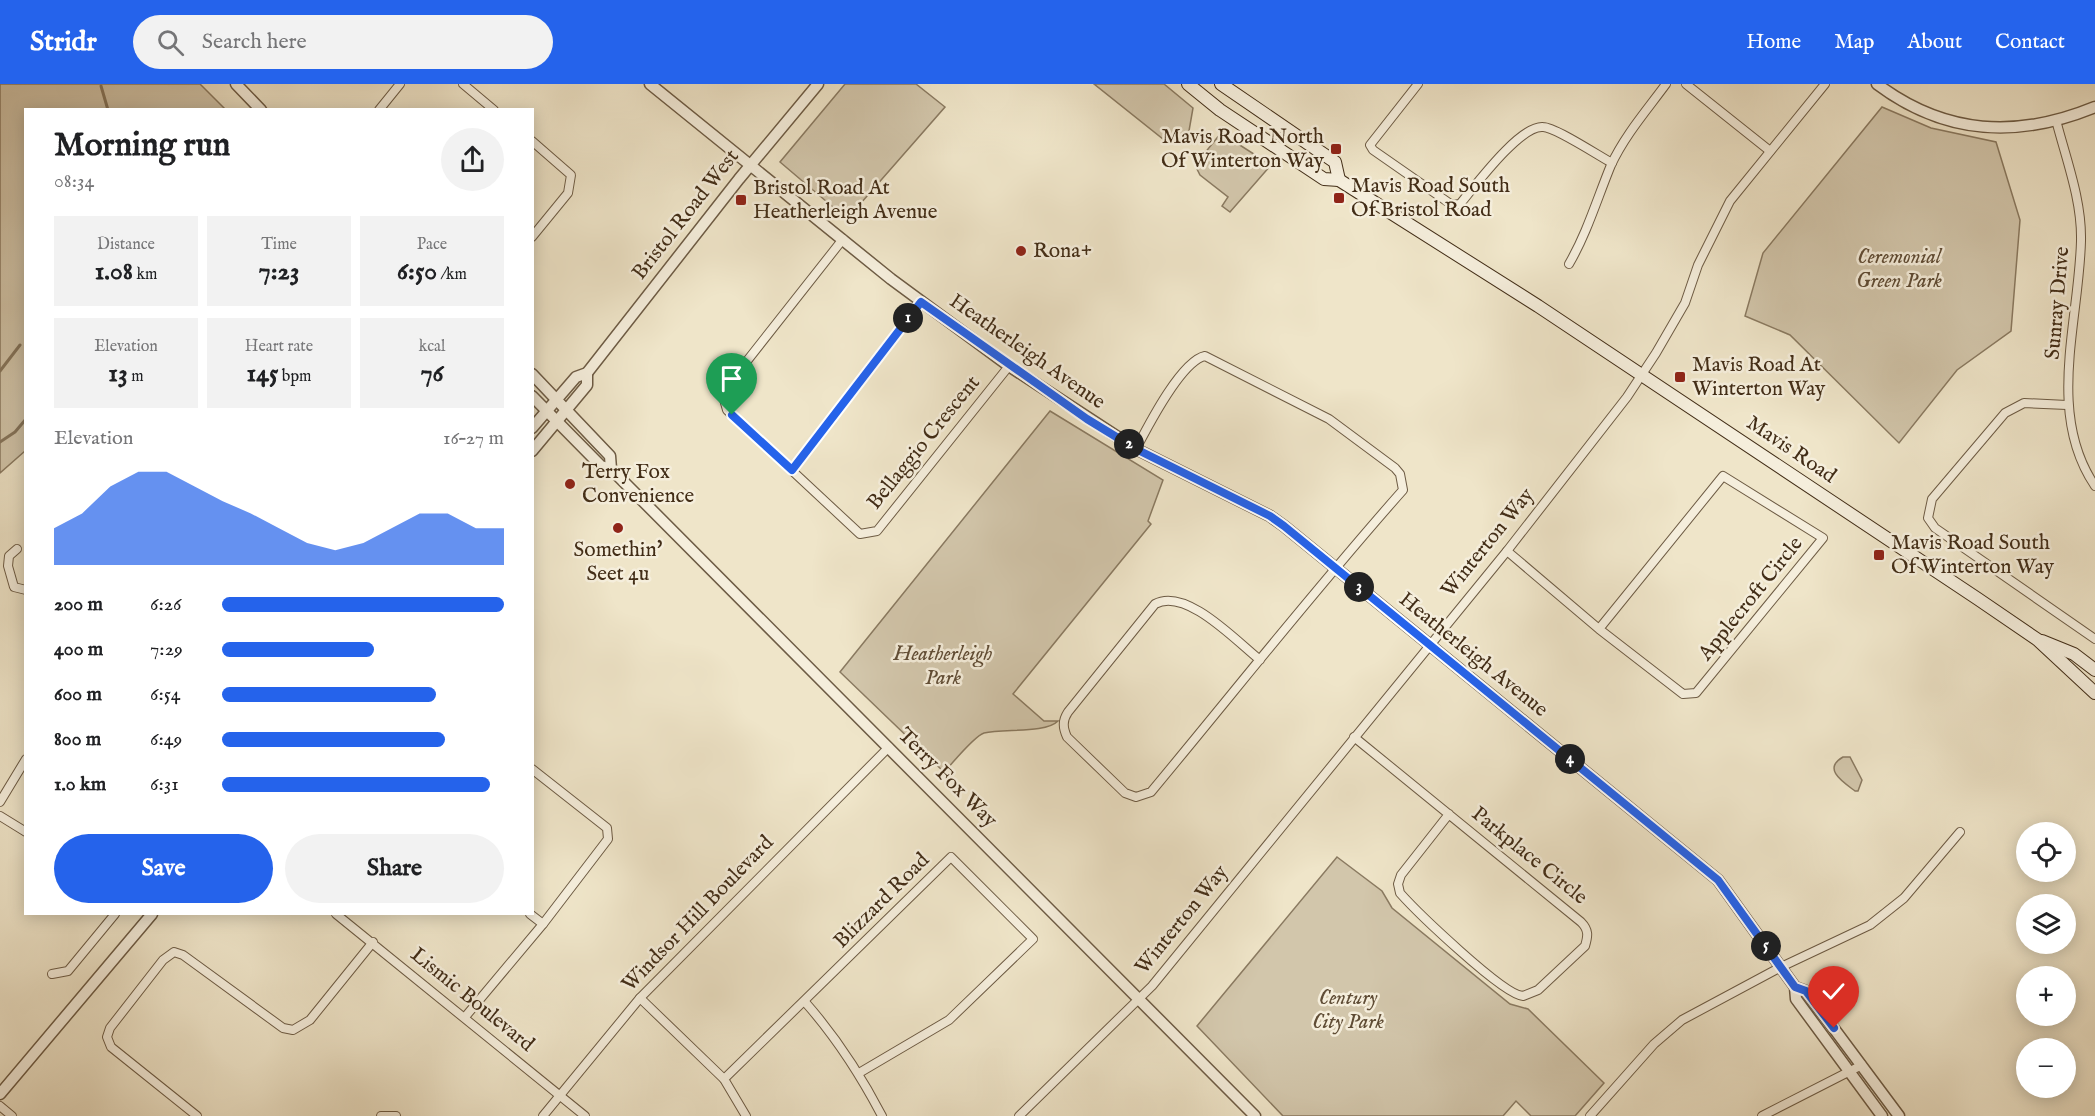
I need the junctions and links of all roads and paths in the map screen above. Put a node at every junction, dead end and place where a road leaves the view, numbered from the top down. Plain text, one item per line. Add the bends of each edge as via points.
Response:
1 (236, 84) edge
2 (400, 84) edge
3 (463, 84) edge
4 (652, 84) edge
5 (818, 84) edge
6 (1188, 84) edge
7 (1221, 84) edge
8 (1418, 84) edge
9 (1666, 84) edge
10 (1686, 84) edge
11 (1825, 84) edge
12 (1877, 84) edge
13 (2095, 107) edge
14 (259, 108) edge
15 (381, 108) edge
16 (492, 108) edge
17 (2056, 120) junction
18 (534, 143) edge
19 (1770, 151) junction
20 (1612, 163) junction
21 (750, 165) junction
22 (1339, 180) junction
23 (534, 235) edge
24 (843, 239) junction
25 (1569, 264) dead end
26 (921, 302) junction
27 (1009, 366) junction
28 (587, 373) junction
29 (1641, 375) junction
30 (534, 376) edge
31 (534, 398) edge
32 (557, 398) junction
33 (2067, 405) junction
34 (567, 409) junction
35 (547, 411) junction
36 (557, 421) junction
37 (534, 426) edge
38 (1136, 449) junction
39 (534, 450) edge
40 (611, 469) junction
41 (792, 470) junction
42 (2095, 486) edge
43 (17, 549) dead end
44 (1507, 551) junction
45 (1335, 568) junction
46 (24, 590) edge
47 (1599, 629) junction
48 (2095, 639) edge
49 (2038, 640) junction
50 (1429, 644) junction
51 (1260, 660) junction
52 (2095, 670) edge
53 (2095, 693) edge
54 (1354, 737) junction
55 (889, 747) junction
56 (24, 762) edge
57 (534, 771) edge
58 (0, 802) edge
59 (1449, 814) junction
60 (0, 816) edge
61 (24, 831) edge
62 (1960, 832) dead end
63 (114, 915) edge
64 (151, 915) edge
65 (337, 915) edge
66 (531, 915) edge
67 (543, 924) junction
68 (372, 942) junction
69 (1781, 967) junction
70 (52, 974) dead end
71 (1795, 987) junction
72 (640, 998) junction
73 (1140, 998) junction
74 (805, 1002) junction
75 (465, 1017) junction
76 (1862, 1065) junction
77 (859, 1073) junction
78 (1850, 1073) junction
79 (724, 1080) junction
80 (0, 1094) edge
81 (560, 1096) junction
82 (0, 1106) edge
83 (12, 1116) edge
84 (197, 1116) edge
85 (381, 1116) edge
86 (396, 1116) edge
87 (543, 1116) edge
88 (585, 1116) edge
89 (746, 1116) edge
90 (882, 1116) edge
91 (1019, 1116) edge
92 (1255, 1116) edge
93 (1590, 1116) edge
94 (1762, 1116) edge
95 (1882, 1116) edge
96 (1899, 1116) edge

1 - 14 street
2 - 15 street
3 - 16 street
4 - 21 street, Heatherleigh Avenue
5 - 21 street, Bristol Road West
6 - 22 main road, Mavis Road via 1324,179
7 - 22 main road, Mavis Road via 1335,162
8 - 20 street via 1370,145 1452,205 1460,204 1499,156 1535,128 1549,128
9 - 20 street
10 - 19 street
11 - 19 street, Winterton Way
12 - 17 street via 1909,105 1945,121 2020,128
13 - 17 street
17 - 33 street, Sunray Drive via 2075,192 2081,240
18 - 23 street via 571,175 568,193
19 - 29 street, Winterton Way via 1730,201 1698,265 1685,303
20 - 25 street
21 - 24 street, Heatherleigh Avenue
21 - 28 street, Bristol Road West
22 - 29 main road, Mavis Road
24 - 26 street, Heatherleigh Avenue
24 - 41 street, Bellaggio Crescent via 723,396 727,410
26 - 27 street, Heatherleigh Avenue
26 - 41 street
27 - 38 street, Heatherleigh Avenue
27 - 41 street, Bellaggio Crescent via 872,534 860,534
28 - 32 street, Bristol Road West via 576,377
28 - 34 street, Bristol Road West via 587,385
29 - 44 street, Winterton Way
29 - 49 main road, Mavis Road
30 - 32 street, Terry Fox Way
31 - 35 street, Terry Fox Way
32 - 34 street, Terry Fox Way
32 - 35 street, Bristol Road West
33 - 42 street, Sunray Drive via 2071,435
33 - 48 street via 2024,403 2005,413 1932,499 1928,518 1935,528
34 - 36 street, Bristol Road West
34 - 40 street, Terry Fox Way via 610,456
35 - 36 street, Terry Fox Way
35 - 37 street, Bristol Road West
36 - 39 street, Bristol Road West
36 - 40 street, Terry Fox Way via 601,466
38 - 45 street, Heatherleigh Avenue via 1270,516
38 - 45 street via 1159,405 1194,360 1204,356 1329,419 1395,468 1403,490
40 - 55 street, Terry Fox Way
43 - 46 street via 9,556 10,578 14,587
44 - 47 street, Applecroft Circle
44 - 50 street, Winterton Way
45 - 50 street, Heatherleigh Avenue
45 - 51 street
47 - 47 street, Applecroft Circle via 1683,694 1696,693 1823,538 1723,476
49 - 52 main road, Mavis Road via 2074,654
49 - 53 main road, Mavis Road
50 - 54 street, Winterton Way
50 - 69 street, Heatherleigh Avenue via 1718,880
51 - 51 street via 1200,612 1176,599 1164,599 1155,604 1068,712 1064,730 1125,793 1144,795 1151,792
54 - 59 street, Parkplace Circle
54 - 73 street, Winterton Way
55 - 72 street, Windsor Hill Boulevard
55 - 73 street, Terry Fox Way
56 - 58 street
57 - 67 street via 610,834
59 - 59 street, Parkplace Circle via 1401,875 1398,887 1404,898 1457,947 1513,993 1523,996 1534,992 1585,946 1586,927
60 - 61 street
62 - 69 street via 1904,898 1870,925
63 - 70 street via 68,970
64 - 80 street
65 - 68 street, Lismic Boulevard
66 - 67 street
67 - 75 street
68 - 75 street, Lismic Boulevard
68 - 84 street via 310,1020 293,1030 283,1028 183,955 174,952 162,960 107,1037 111,1047
69 - 71 street, Heatherleigh Avenue
69 - 93 street via 1668,1030
71 - 76 street, Heatherleigh Avenue via 1806,991
71 - 78 street, Heatherleigh Avenue via 1796,999
72 - 79 street
72 - 81 street, Windsor Hill Boulevard
73 - 91 street, Winterton Way
73 - 92 street, Terry Fox Way
74 - 77 street
74 - 77 street, Blizzard Road via 951,857 1033,939 949,1020
74 - 79 street, Blizzard Road
75 - 81 street, Lismic Boulevard
76 - 78 street
76 - 96 street, Heatherleigh Avenue
77 - 90 street
78 - 94 street
78 - 95 street, Heatherleigh Avenue
79 - 89 street
81 - 87 street, Windsor Hill Boulevard
81 - 88 street, Lismic Boulevard
82 - 83 street
85 - 86 street

